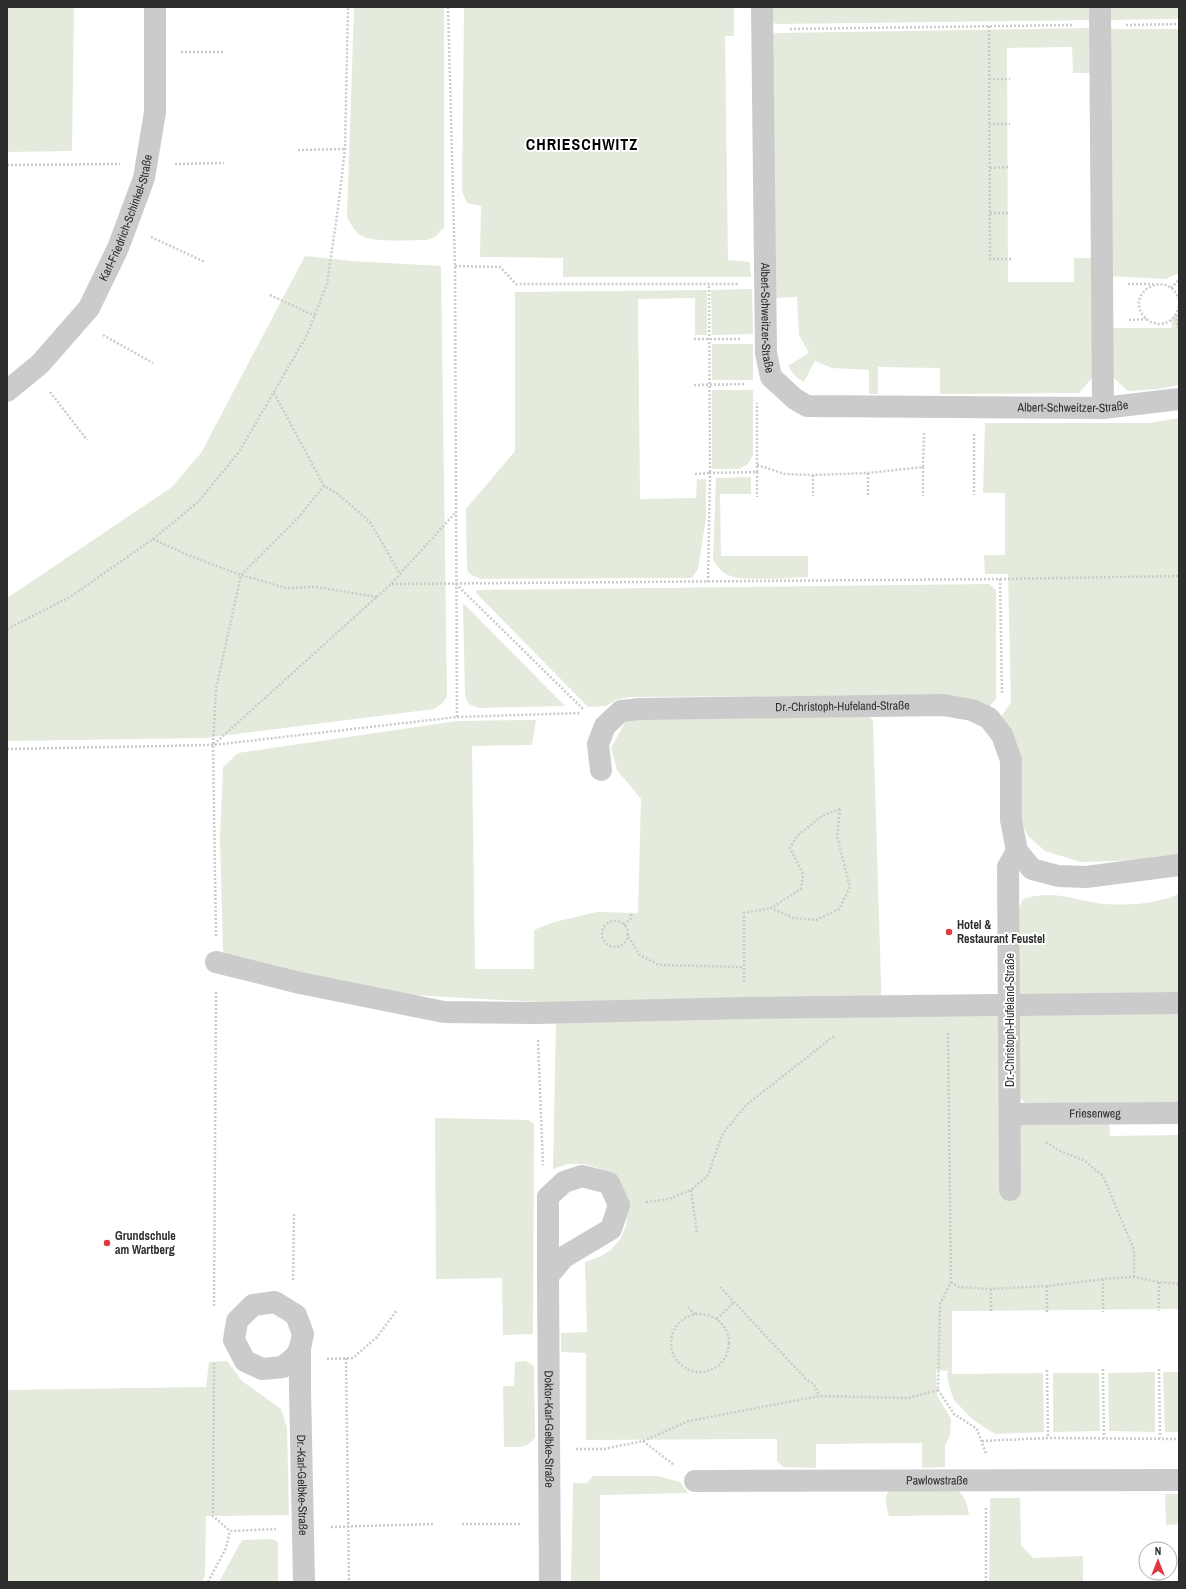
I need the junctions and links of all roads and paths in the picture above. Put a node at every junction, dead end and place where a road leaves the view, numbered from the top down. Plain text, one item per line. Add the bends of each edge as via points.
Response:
1 (155, 7) edge
2 (348, 7) edge
3 (448, 7) edge
4 (762, 7) edge
5 (1100, 16) edge
6 (1179, 24) edge
7 (989, 26) junction
8 (762, 29) junction
9 (223, 52) dead end
10 (155, 53) junction
11 (989, 79) junction
12 (1010, 79) dead end
13 (989, 124) junction
14 (1010, 124) dead end
15 (345, 149) junction
16 (298, 150) dead end
17 (224, 163) dead end
18 (146, 164) junction
19 (7, 165) edge
20 (1010, 167) dead end
21 (990, 168) junction
22 (990, 212) junction
23 (1010, 212) dead end
24 (127, 225) junction
25 (1011, 259) dead end
26 (205, 262) dead end
27 (455, 266) junction
28 (1179, 280) edge
29 (709, 284) junction
30 (765, 284) junction
31 (1171, 288) junction
32 (270, 294) dead end
33 (1179, 300) edge
34 (1179, 307) edge
35 (1176, 315) junction
36 (315, 316) junction
37 (78, 321) junction
38 (1179, 329) edge
39 (694, 339) dead end
40 (710, 339) junction
41 (766, 339) junction
42 (153, 363) dead end
43 (32, 370) junction
44 (764, 380) junction
45 (710, 384) junction
46 (694, 385) dead end
47 (7, 391) edge
48 (274, 392) junction
49 (1179, 399) edge
50 (924, 407) junction
51 (974, 407) junction
52 (1103, 408) junction
53 (88, 440) dead end
54 (757, 465) junction
55 (923, 467) junction
56 (757, 472) junction
57 (868, 473) junction
58 (695, 474) dead end
59 (710, 474) junction
60 (813, 474) junction
61 (324, 486) junction
62 (974, 495) dead end
63 (813, 496) dead end
64 (868, 496) dead end
65 (923, 496) dead end
66 (757, 497) dead end
67 (153, 540) junction
68 (400, 574) dead end
69 (241, 575) junction
70 (1179, 576) edge
71 (1000, 579) junction
72 (708, 582) junction
73 (391, 584) dead end
74 (456, 584) junction
75 (377, 597) dead end
76 (7, 629) edge
77 (457, 717) junction
78 (989, 718) junction
79 (213, 745) junction
80 (7, 749) edge
81 (601, 770) dead end
82 (1017, 851) junction
83 (1179, 865) edge
84 (771, 908) junction
85 (631, 912) dead end
86 (624, 925) junction
87 (628, 937) junction
88 (216, 962) dead end
89 (743, 966) junction
90 (1179, 1003) edge
91 (947, 1006) junction
92 (1010, 1006) junction
93 (860, 1007) junction
94 (745, 1008) junction
95 (536, 1014) junction
96 (1179, 1113) edge
97 (1010, 1114) junction
98 (1037, 1114) junction
99 (691, 1190) junction
100 (1010, 1190) dead end
101 (548, 1197) junction
102 (619, 1205) junction
103 (294, 1213) dead end
104 (697, 1233) dead end
105 (548, 1276) junction
106 (1134, 1277) junction
107 (1103, 1279) junction
108 (951, 1282) junction
109 (1159, 1282) junction
110 (1179, 1284) edge
111 (1047, 1286) junction
112 (720, 1287) dead end
113 (991, 1289) junction
114 (734, 1302) junction
115 (688, 1307) dead end
116 (286, 1308) junction
117 (397, 1310) dead end
118 (1160, 1311) dead end
119 (1103, 1312) dead end
120 (991, 1313) dead end
121 (1047, 1313) dead end
122 (695, 1314) junction
123 (717, 1319) junction
124 (300, 1348) junction
125 (346, 1358) junction
126 (262, 1369) junction
127 (1103, 1369) dead end
128 (1159, 1369) dead end
129 (1047, 1370) dead end
130 (300, 1389) junction
131 (938, 1390) junction
132 (819, 1396) junction
133 (1048, 1438) junction
134 (1104, 1438) junction
135 (1160, 1438) junction
136 (1179, 1439) edge
137 (643, 1441) junction
138 (982, 1441) junction
139 (549, 1449) junction
140 (1179, 1480) edge
141 (695, 1481) joint
142 (986, 1481) junction
143 (462, 1524) dead end
144 (550, 1524) junction
145 (230, 1531) dead end
146 (208, 1582) edge
147 (304, 1582) edge
148 (349, 1582) edge
149 (550, 1582) edge
150 (986, 1582) edge

1 - 10 street, Karl-Friedrich-Schinkel-Straße
2 - 15 path
3 - 27 path
4 - 8 street, Albert-Schweitzer-Straße
5 - 6 path
5 - 7 path
5 - 52 street
7 - 8 path
7 - 11 path
8 - 30 street, Albert-Schweitzer-Straße
9 - 10 path
10 - 18 street, Karl-Friedrich-Schinkel-Straße via 155,112
11 - 12 path
11 - 13 path
13 - 14 path
13 - 21 path
15 - 16 path
15 - 36 path via 327,284
17 - 18 path
18 - 19 path
18 - 24 street, Karl-Friedrich-Schinkel-Straße via 144,178
20 - 21 path
21 - 22 path
22 - 23 path
22 - 25 path via 990,259
24 - 26 path
24 - 37 street, Karl-Friedrich-Schinkel-Straße via 89,308
27 - 29 path via 500,267 516,284
27 - 74 path
28 - 31 path
29 - 30 path
29 - 40 path
30 - 41 street, Albert-Schweitzer-Straße
31 - 33 path
31 - 35 path via 1164,284 1147,288 1141,294 1139,303 1141,312 1154,323 1164,323
32 - 36 path
34 - 35 path
35 - 38 path
36 - 48 path
37 - 42 path
37 - 43 street, Karl-Friedrich-Schinkel-Straße
39 - 40 path
40 - 41 path
40 - 45 path
41 - 44 street, Albert-Schweitzer-Straße
43 - 47 street, Karl-Friedrich-Schinkel-Straße
43 - 53 path
44 - 45 path
44 - 50 street, Albert-Schweitzer-Straße via 807,406
44 - 54 path
45 - 46 path
45 - 59 path
48 - 61 path
48 - 67 path via 239,452 198,502
49 - 52 street, Albert-Schweitzer-Straße
50 - 51 street, Albert-Schweitzer-Straße
50 - 55 path
51 - 52 street, Albert-Schweitzer-Straße
51 - 62 path
54 - 56 path
54 - 60 path via 785,474
55 - 57 path
55 - 65 path
56 - 59 path
56 - 66 path
57 - 60 path
57 - 64 path
58 - 59 path
59 - 72 path
60 - 63 path
61 - 68 path via 338,494 370,522
61 - 69 path via 298,518
67 - 69 path
67 - 76 path via 70,597
69 - 75 path via 286,588 316,588
69 - 79 path via 216,688
70 - 71 path
71 - 72 path
71 - 78 path via 1002,700
72 - 74 path
73 - 74 path
74 - 77 path
74 - 77 path via 588,713
77 - 79 path
78 - 81 street, Dr.-Christoph-Hufeland-Straße via 972,710 943,704 621,711 605,726 598,744
78 - 82 street, Dr.-Christoph-Hufeland-Straße via 1002,735 1011,760 1011,820
79 - 80 path
82 - 83 street via 1032,868 1058,876 1086,877
82 - 92 street, Dr.-Christoph-Hufeland-Straße via 1008,867
84 - 84 path via 793,918 816,920 839,909 850,887 837,836 840,809 822,816 797,836 790,848 803,874 801,889
84 - 89 path via 744,913
85 - 86 path via 631,918
86 - 87 path via 628,930
86 - 87 path via 618,921 605,925 602,938 613,948 620,947
87 - 89 path via 640,955 660,965
88 - 95 street via 300,983 444,1012
89 - 94 path
90 - 92 street
91 - 92 street
91 - 93 street
91 - 108 path
92 - 97 street, Dr.-Christoph-Hufeland-Straße
93 - 94 street
93 - 99 path via 844,1028 745,1106 722,1135 708,1175
94 - 95 street
95 - 101 path via 543,1166
96 - 98 street, Friesenweg
97 - 98 street, Friesenweg
97 - 100 street, Dr.-Christoph-Hufeland-Straße
98 - 106 path via 1037,1132 1044,1141 1085,1162 1103,1176 1134,1250
99 - 102 path via 669,1199
99 - 104 path
101 - 102 street via 564,1182 582,1176 608,1183
101 - 105 street, Doktor-Karl-Gelbke-Straße
102 - 105 street via 611,1228 564,1257
103 - 116 path via 293,1281
105 - 139 street, Doktor-Karl-Gelbke-Straße
106 - 107 path
106 - 109 path
107 - 111 path
107 - 119 path
108 - 113 path via 959,1287
108 - 131 path via 940,1304
109 - 110 path
109 - 118 path
111 - 113 path
111 - 121 path
112 - 114 path
113 - 120 path
114 - 123 path
114 - 132 path via 806,1379 814,1384
115 - 122 path
116 - 124 street via 296,1315 303,1334
116 - 126 street via 275,1302 253,1305 237,1321 234,1340 245,1361
117 - 125 path via 377,1337 353,1358
122 - 123 path
122 - 123 path via 684,1318 671,1336 671,1348 675,1358 683,1367 693,1371 705,1372 724,1360 729,1338
124 - 125 path via 328,1359
124 - 126 street via 296,1356 282,1367
124 - 130 street
125 - 148 path
126 - 130 street
127 - 134 path
128 - 135 path
129 - 133 path
130 - 147 street, Dr.-Karl-Gelbke-Straße
131 - 132 path via 908,1398
131 - 138 path via 954,1414 977,1429
132 - 137 path via 689,1421
133 - 134 path
133 - 138 path
134 - 135 path
135 - 136 path
137 - 139 path via 604,1449
137 - 141 path
138 - 142 path via 986,1452
139 - 144 street, Doktor-Karl-Gelbke-Straße
140 - 142 street, Pawlowstraße
141 - 142 street, Pawlowstraße
142 - 150 path
143 - 144 path
144 - 149 street, Doktor-Karl-Gelbke-Straße
145 - 146 path via 226,1548

